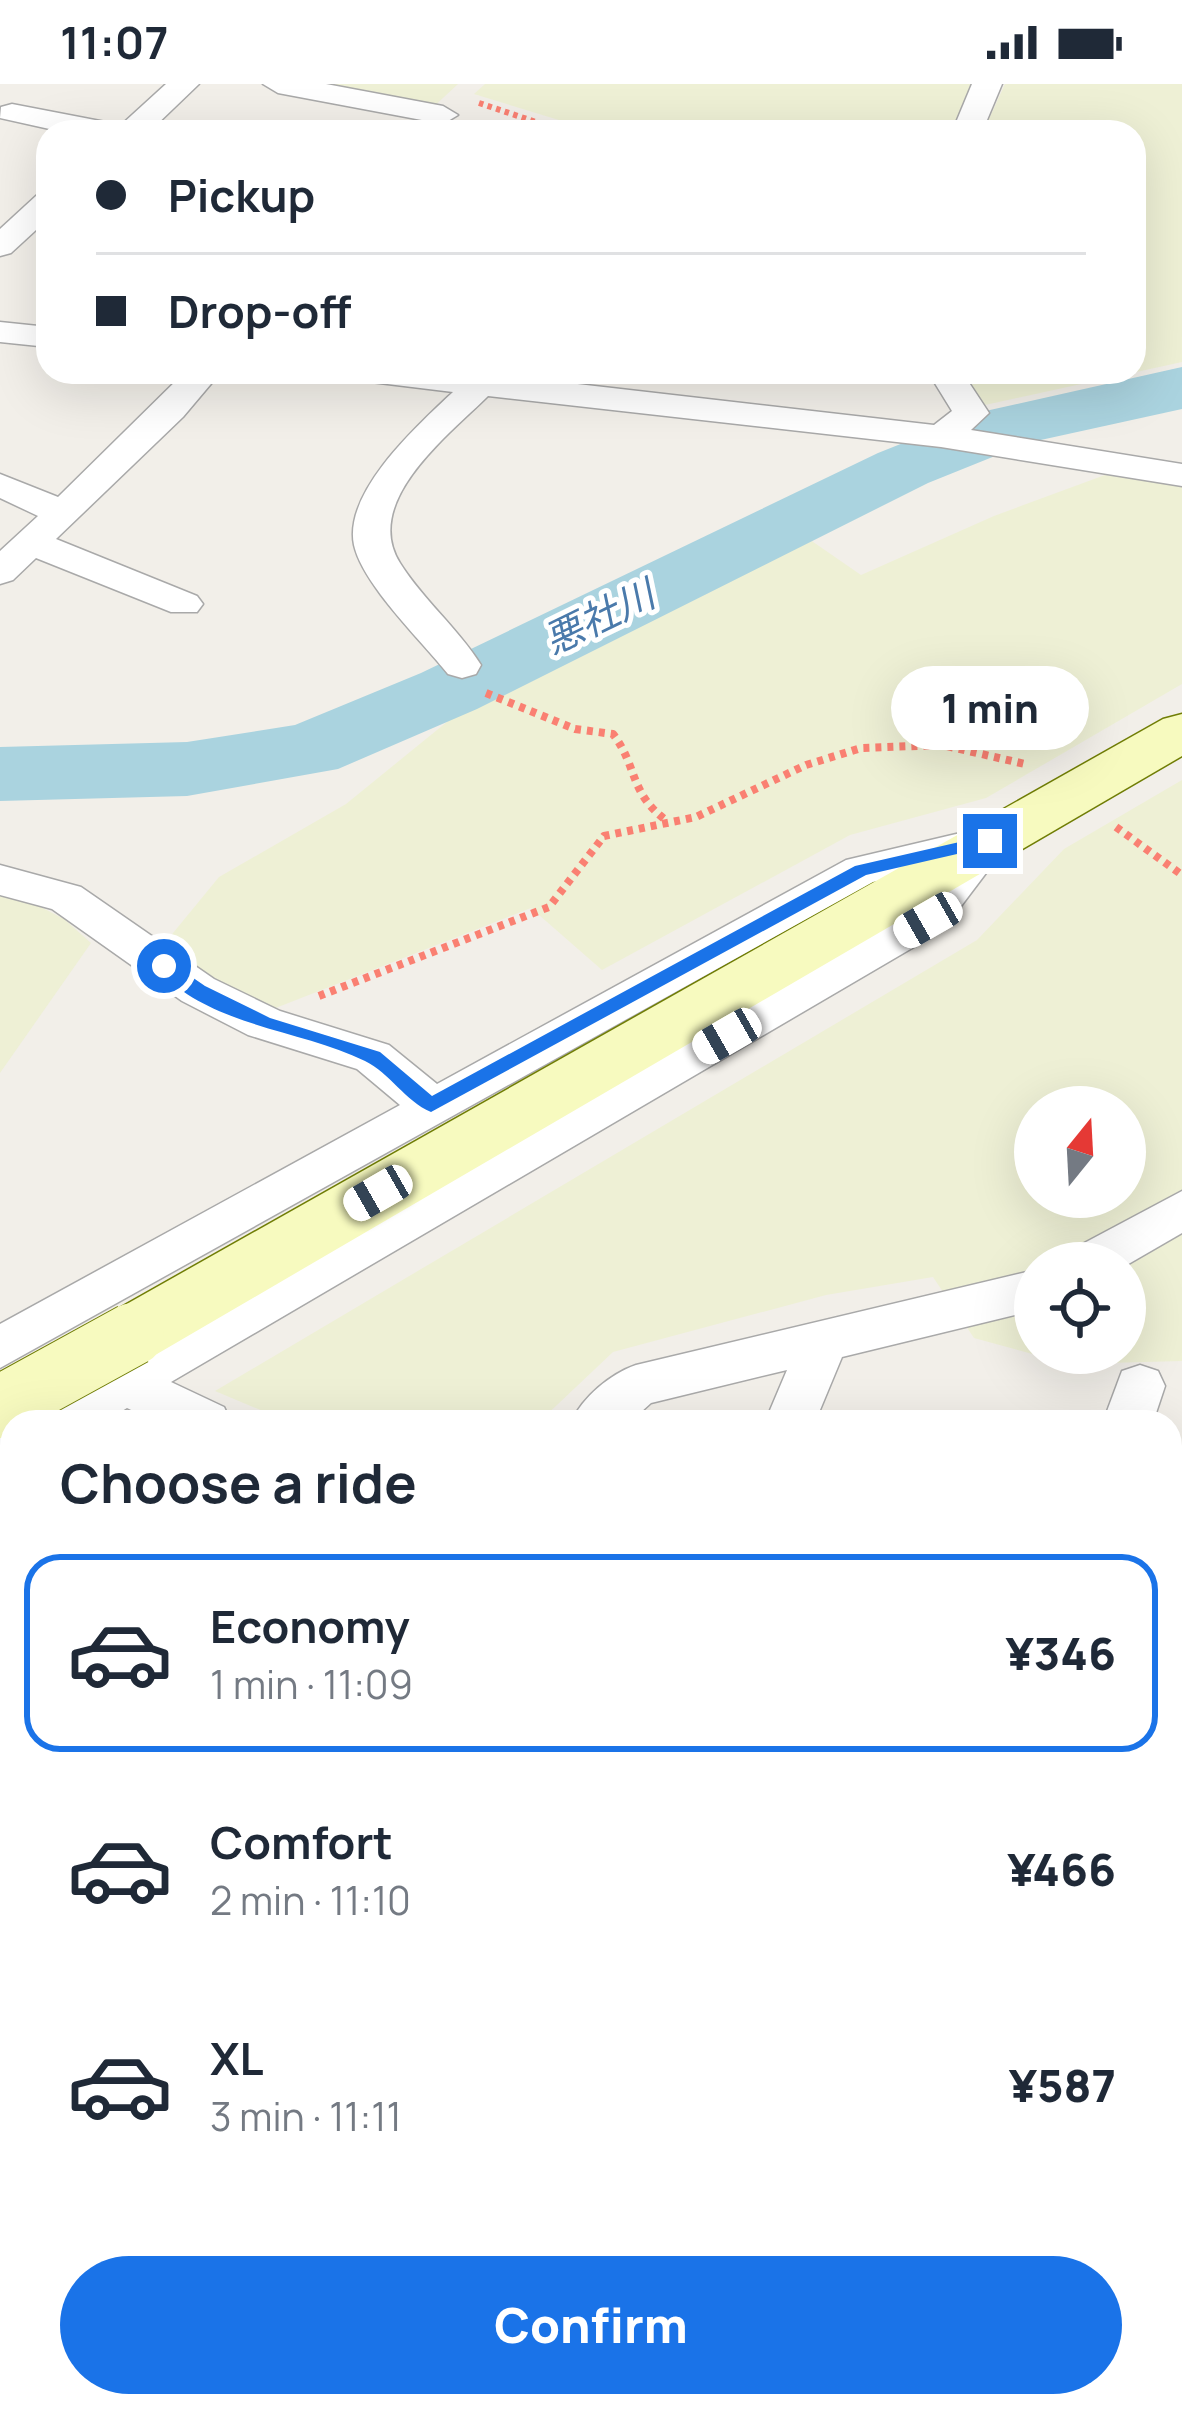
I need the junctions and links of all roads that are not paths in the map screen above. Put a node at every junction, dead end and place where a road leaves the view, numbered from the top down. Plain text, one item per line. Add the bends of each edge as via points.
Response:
1 (184, 84) edge
2 (278, 84) edge
3 (987, 84) edge
4 (12, 113) dead end
5 (443, 114) edge
6 (49, 120) edge
7 (144, 120) edge
8 (972, 120) edge
9 (36, 200) edge
10 (0, 246) edge
11 (0, 332) edge
12 (36, 336) edge
13 (194, 384) edge
14 (480, 384) edge
15 (490, 384) edge
16 (953, 384) edge
17 (949, 438) junction
18 (1182, 475) edge
19 (0, 485) edge
20 (63, 513) junction
21 (32, 543) junction
22 (0, 572) edge
23 (184, 604) dead end
24 (472, 678) road end
25 (1182, 732) edge
26 (990, 841) junction
27 (0, 880) edge
28 (431, 1105) junction
29 (1182, 1210) edge
30 (1126, 1242) edge
31 (1014, 1295) edge
32 (10, 1333) edge
33 (825, 1339) junction
34 (128, 1360) junction
35 (0, 1407) edge
36 (73, 1410) edge
37 (191, 1410) edge
38 (609, 1410) edge
39 (795, 1410) edge

1 - 7 street
2 - 5 street
3 - 8 street
4 - 6 street
9 - 10 street
11 - 12 street
13 - 20 street
14 - 24 street via 393,476 371,516 373,547
15 - 17 street
16 - 17 street via 971,412
17 - 18 street
19 - 20 street
20 - 21 street
21 - 22 street
21 - 23 street
25 - 26 street
26 - 28 street via 861,870
26 - 34 street
27 - 28 street via 66,898 198,990 264,1023 374,1057
28 - 32 street
29 - 30 street
31 - 33 street
32 - 34 street
33 - 38 street via 636,1386
33 - 39 street
34 - 35 street, bridge
34 - 36 street
34 - 37 street

